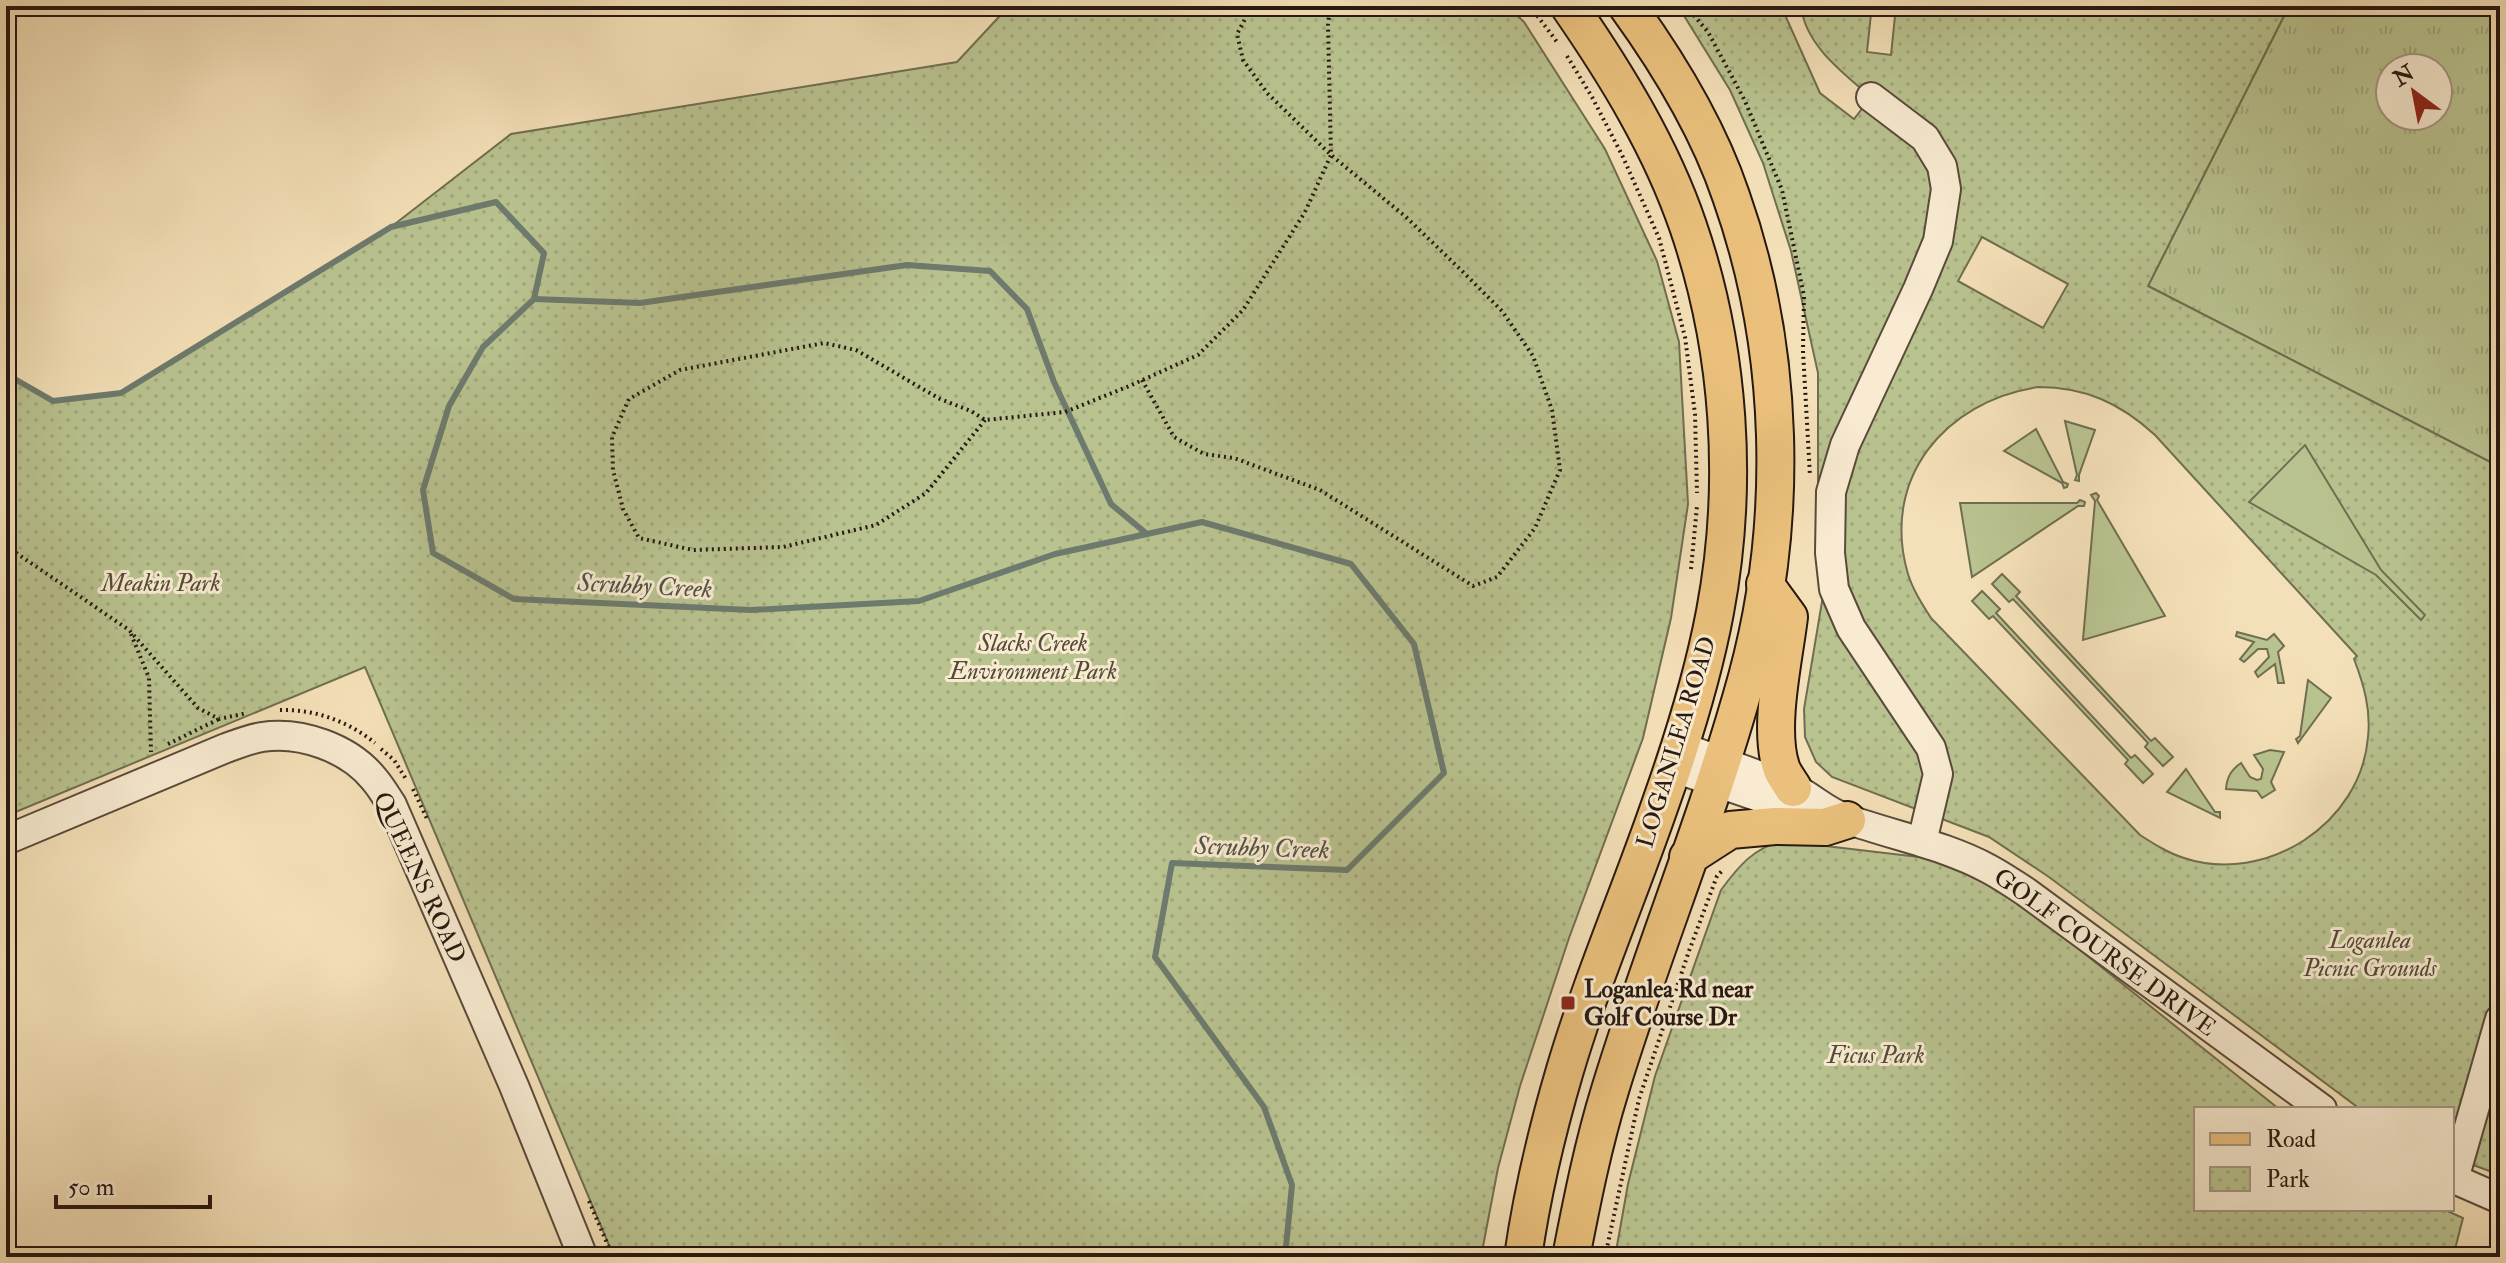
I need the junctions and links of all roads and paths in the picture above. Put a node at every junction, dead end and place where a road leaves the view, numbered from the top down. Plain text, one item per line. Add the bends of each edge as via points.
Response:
1 (1252, 6) edge
2 (1330, 6) edge
3 (1530, 6) edge
4 (1569, 6) edge
5 (1627, 6) edge
6 (1871, 97) dead end
7 (1331, 155) junction
8 (1142, 380) junction
9 (985, 420) junction
10 (6, 546) edge
11 (1690, 581) dead end
12 (1765, 584) junction
13 (129, 630) junction
14 (274, 710) dead end
15 (261, 711) dead end
16 (219, 719) junction
17 (1676, 756) junction
18 (1717, 770) junction
19 (1793, 788) junction
20 (1837, 815) junction
21 (429, 824) dead end
22 (6, 840) edge
23 (1922, 842) junction
24 (1688, 857) junction
25 (1725, 868) dead end
26 (2500, 1019) edge
27 (2319, 1107) edge
28 (2454, 1175) edge
29 (2454, 1178) edge
30 (588, 1199) dead end
31 (2500, 1199) edge
32 (583, 1257) edge
33 (613, 1257) edge
34 (1523, 1257) edge
35 (1571, 1257) edge
36 (1605, 1257) edge

1 - 7 path via 1237,34 1243,60 1267,93
2 - 7 path
3 - 11 path via 1592,97 1659,238 1685,337 1695,414 1697,502
4 - 17 main road, LOGANLEA ROAD via 1648,134 1671,182 1713,317 1725,409 1728,498 1715,611
5 - 12 main road, LOGANLEA ROAD via 1689,102 1730,193 1757,287 1773,398 1774,497
6 - 23 street via 1925,138 1942,166 1946,189 1938,241 1845,445 1831,492 1830,553 1834,589 1851,628 1931,748 1938,774
7 - 8 path via 1305,212 1243,310 1198,355
7 - 8 path via 1472,281 1502,311 1533,356 1552,410 1560,470 1535,528 1497,577 1473,586 1320,490 1234,458 1204,454 1174,437
8 - 9 path via 1065,412
9 - 9 path via 856,350 824,343 680,370 629,399 612,437 613,470 623,509 639,538 693,550 783,547 876,525 926,493
10 - 13 path
12 - 18 main road, LOGANLEA ROAD via 1747,676
12 - 19 main road via 1789,617 1777,751
13 - 16 path via 198,708
13 - 16 path via 149,678 151,752
14 - 21 path via 302,709 364,735 394,760
15 - 16 path
17 - 18 street, GOLF COURSE DRIVE
17 - 34 main road, LOGANLEA ROAD via 1565,1070
18 - 19 street, GOLF COURSE DRIVE
18 - 20 street, GOLF COURSE DRIVE via 1797,810
18 - 24 main road, LOGANLEA ROAD
19 - 20 street, GOLF COURSE DRIVE
20 - 23 street, GOLF COURSE DRIVE
20 - 24 main road via 1825,827 1730,830
22 - 32 street, QUEENS ROAD via 262,737 317,741 348,757 373,777 392,805
23 - 27 street, GOLF COURSE DRIVE via 1987,868 2026,892
24 - 35 main road, LOGANLEA ROAD via 1610,1090
25 - 36 path via 1717,876 1689,951 1639,1099
26 - 28 street
29 - 31 street
30 - 33 path

